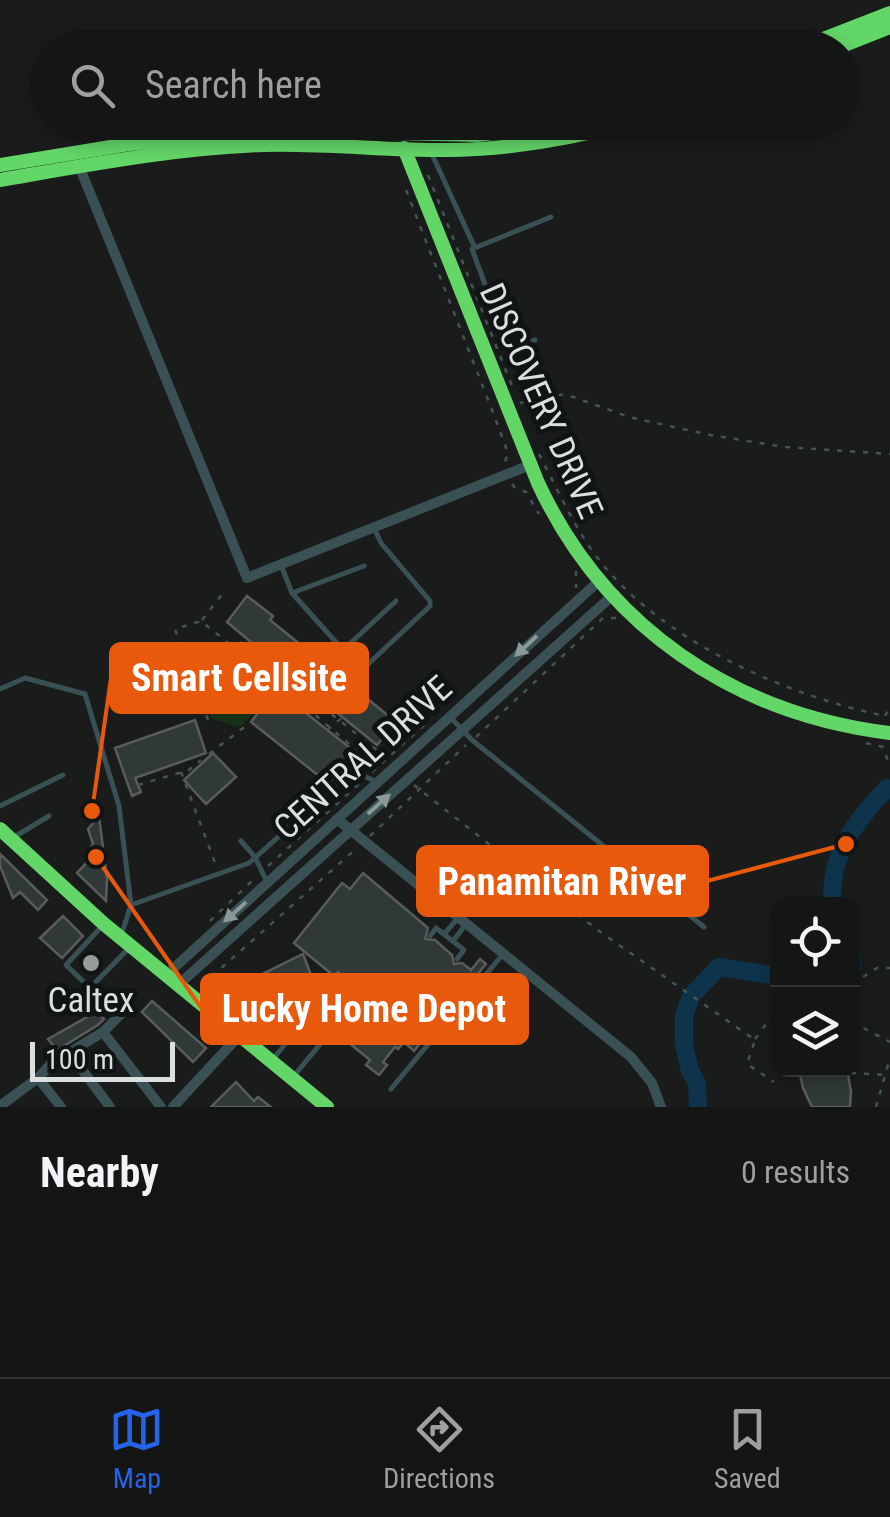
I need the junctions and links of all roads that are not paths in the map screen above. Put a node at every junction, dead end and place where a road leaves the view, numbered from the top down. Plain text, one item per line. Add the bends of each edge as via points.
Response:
1 (890, 13) edge
2 (890, 27) edge
3 (846, 30) edge
4 (860, 39) edge
5 (163, 140) edge
6 (548, 140) edge
7 (404, 148) junction
8 (430, 150) junction
9 (0, 165) edge
10 (79, 166) junction
11 (0, 180) edge
12 (551, 217) dead end
13 (474, 246) junction
14 (535, 340) dead end
15 (535, 459) junction
16 (374, 528) junction
17 (281, 564) junction
18 (364, 566) dead end
19 (599, 581) junction
20 (292, 593) junction
21 (612, 596) junction
22 (396, 601) dead end
23 (364, 668) dead end
24 (0, 689) edge
25 (450, 717) junction
26 (462, 730) junction
27 (890, 734) edge
28 (63, 774) dead end
29 (378, 782) junction
30 (0, 806) edge
31 (48, 816) dead end
32 (337, 819) junction
33 (350, 831) junction
34 (6, 834) edge
35 (240, 841) dead end
36 (256, 858) junction
37 (268, 882) junction
38 (130, 906) junction
39 (462, 921) junction
40 (104, 924) junction
41 (704, 927) dead end
42 (430, 936) dead end
43 (448, 938) junction
44 (125, 942) junction
45 (442, 946) dead end
46 (503, 954) junction
47 (457, 959) dead end
48 (171, 981) junction
49 (124, 1012) dead end
50 (103, 1032) junction
51 (238, 1036) junction
52 (69, 1052) junction
53 (270, 1062) junction
54 (38, 1078) junction
55 (292, 1079) junction
56 (391, 1089) dead end
57 (6, 1105) edge
58 (60, 1107) edge
59 (110, 1107) edge
60 (161, 1107) edge
61 (174, 1107) edge
62 (327, 1107) edge
63 (661, 1107) edge

1 - 3 main road
2 - 4 main road
5 - 9 main road
6 - 8 main road
7 - 8 main road
7 - 10 main road via 244,146
7 - 15 main road, DISCOVERY DRIVE
8 - 13 lane
10 - 11 main road
10 - 17 street via 247,578
12 - 13 lane
13 - 14 lane via 508,348
15 - 16 street
15 - 19 main road, DISCOVERY DRIVE via 561,528
16 - 17 street
16 - 23 lane via 430,606
17 - 20 lane
18 - 20 lane
19 - 21 main road, DISCOVERY DRIVE
19 -> 25 street, CENTRAL DRIVE
20 - 22 lane via 343,650
21 - 26 street, CENTRAL DRIVE
21 - 27 main road, DISCOVERY DRIVE via 680,654 750,695 826,724
24 - 38 lane via 24,678 84,694 119,806
25 - 26 lane
25 - 29 street, CENTRAL DRIVE
33 -> 26 street, CENTRAL DRIVE
26 - 41 lane
28 - 30 lane
29 - 32 street, CENTRAL DRIVE
29 - 36 lane via 352,771
31 - 34 lane
32 - 33 street
32 - 37 street, CENTRAL DRIVE
33 - 39 street
33 - 48 street, CENTRAL DRIVE
34 - 40 main road
35 - 36 lane
36 - 37 lane
36 - 38 lane
37 -> 48 street, CENTRAL DRIVE
38 - 44 lane
39 - 43 lane
39 - 46 street
40 - 44 main road
40 - 44 lane via 66,965 90,988
42 - 43 lane via 436,928
43 - 45 lane
43 - 47 lane via 464,950
44 - 48 main road
46 - 56 lane
46 - 63 street via 631,1057
48 - 51 main road
49 - 50 street
50 - 52 street
50 - 60 street
51 - 53 main road
51 - 61 street
52 - 54 street
52 - 59 street
53 - 55 main road
53 - 55 lane via 306,1020 326,1038
54 - 57 street
54 - 58 street
55 - 62 main road

